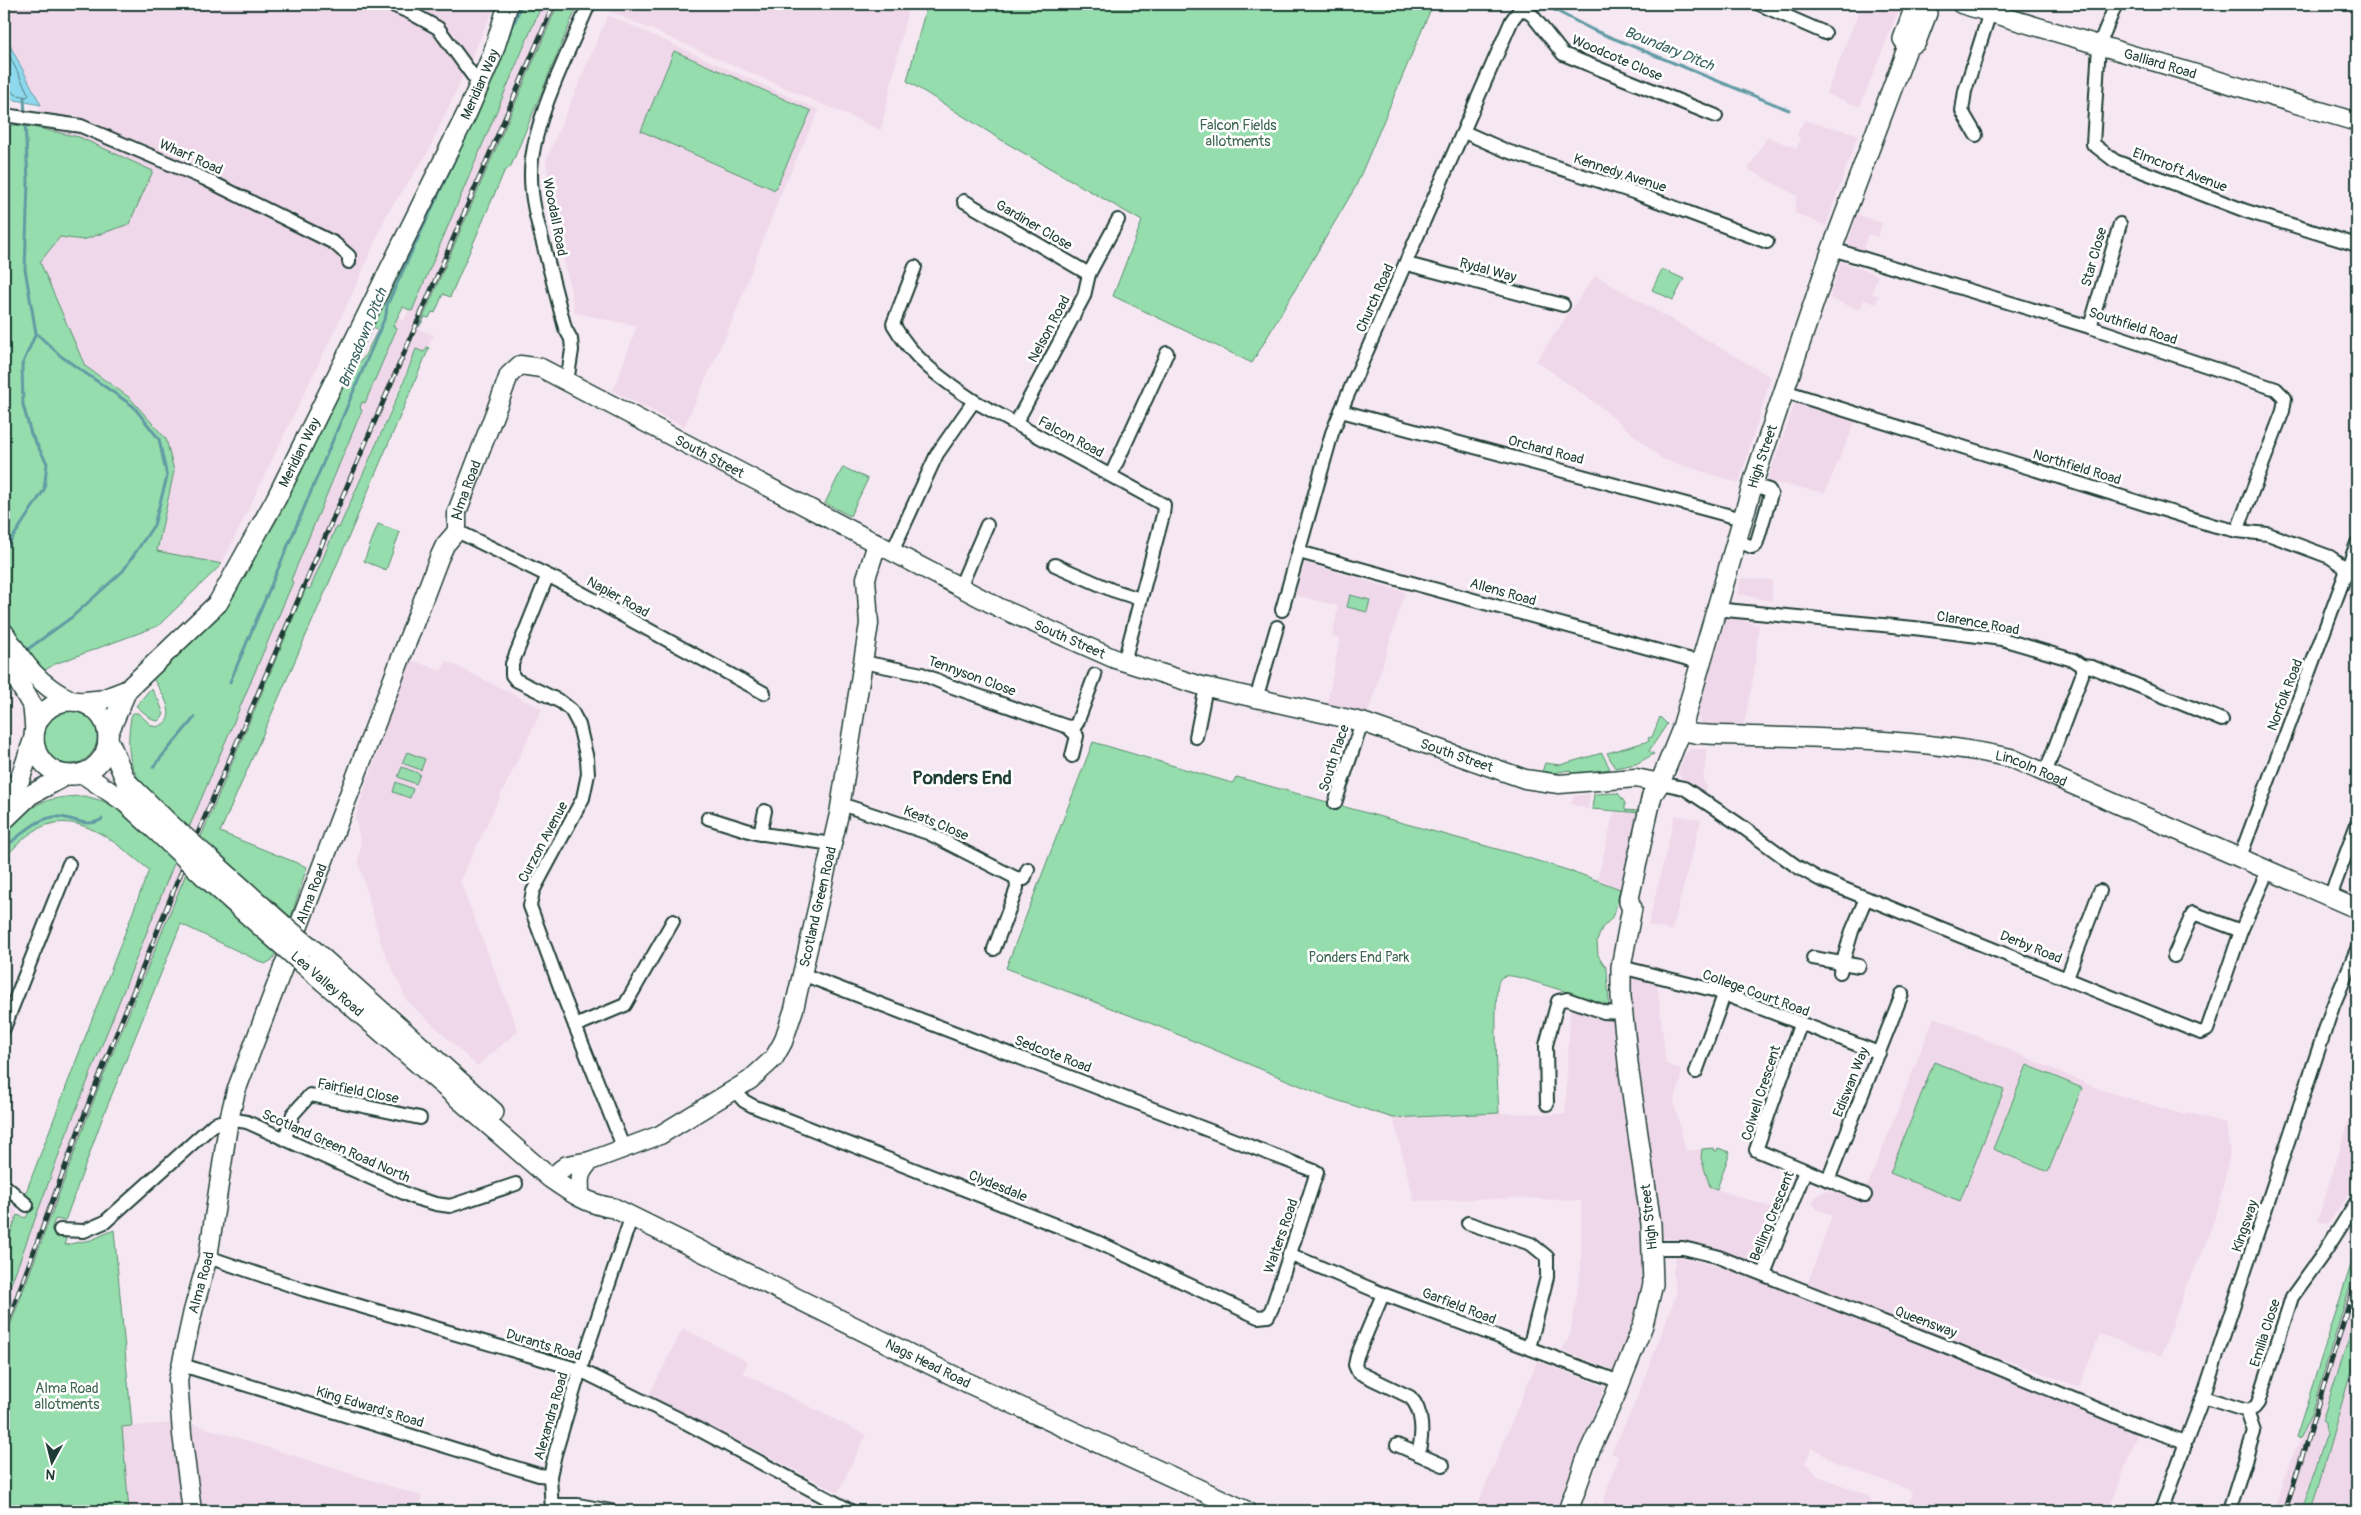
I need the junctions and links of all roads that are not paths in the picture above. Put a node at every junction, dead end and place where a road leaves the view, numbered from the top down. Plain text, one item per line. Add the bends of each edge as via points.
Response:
1 (390, 4) edge
2 (509, 4) edge
3 (589, 4) edge
4 (1759, 4) edge
5 (1924, 4) edge
6 (1962, 4) edge
7 (2116, 4) edge
8 (1521, 8) joint
9 (1990, 12) junction
10 (1825, 33) dead end
11 (2099, 45) junction
12 (473, 76) junction
13 (10, 116) edge
14 (1716, 116) dead end
15 (2357, 122) edge
16 (1464, 132) junction
17 (1976, 135) dead end
18 (430, 186) junction
19 (964, 201) dead end
20 (1118, 220) dead end
21 (2120, 224) dead end
22 (1767, 242) dead end
23 (2357, 245) edge
24 (1832, 249) junction
25 (349, 262) dead end
26 (1407, 264) junction
27 (915, 267) dead end
28 (1089, 274) junction
29 (1563, 305) dead end
30 (2090, 327) junction
31 (1167, 353) dead end
32 (524, 364) joint
33 (567, 382) junction
34 (1784, 391) junction
35 (974, 400) junction
36 (1341, 411) junction
37 (1016, 424) junction
38 (1111, 475) junction
39 (1752, 485) junction
40 (1742, 518) junction
41 (982, 530) dead end
42 (456, 531) junction
43 (2237, 531) junction
44 (1736, 540) junction
45 (2357, 542) edge
46 (885, 548) junction
47 (1299, 552) junction
48 (1063, 565) dead end
49 (2352, 573) edge
50 (548, 576) junction
51 (960, 587) junction
52 (1140, 599) junction
53 (1714, 609) junction
54 (1282, 610) dead end
55 (1277, 627) dead end
56 (4, 633) edge
57 (4, 657) edge
58 (863, 662) junction
59 (1124, 662) junction
60 (1699, 662) junction
61 (2082, 666) junction
62 (20, 671) junction
63 (1095, 675) dead end
64 (1206, 688) junction
65 (127, 690) junction
66 (764, 693) dead end
67 (1256, 699) junction
68 (76, 701) junction
69 (2222, 720) dead end
70 (1362, 722) junction
71 (1068, 727) junction
72 (1681, 731) junction
73 (34, 734) junction
74 (108, 736) junction
75 (1196, 737) dead end
76 (1072, 756) dead end
77 (2046, 771) junction
78 (75, 774) junction
79 (1660, 783) junction
80 (4, 800) edge
81 (1335, 803) dead end
82 (840, 804) junction
83 (765, 811) dead end
84 (708, 818) dead end
85 (4, 820) edge
86 (2357, 824) edge
87 (168, 832) junction
88 (760, 834) junction
89 (832, 844) junction
90 (2240, 857) junction
91 (69, 864) dead end
92 (1028, 869) dead end
93 (2268, 870) junction
94 (1016, 878) junction
95 (2100, 891) dead end
96 (2330, 897) junction
97 (1866, 898) junction
98 (2357, 908) edge
99 (673, 921) dead end
100 (2241, 931) junction
101 (994, 949) dead end
102 (2357, 949) edge
103 (305, 955) junction
104 (2174, 956) dead end
105 (1813, 958) dead end
106 (1859, 966) dead end
107 (1621, 967) junction
108 (1841, 967) junction
109 (802, 974) junction
110 (2067, 978) junction
111 (1902, 994) dead end
112 (1724, 995) junction
113 (1623, 1013) junction
114 (1800, 1024) junction
115 (575, 1026) junction
116 (4, 1028) edge
117 (1879, 1053) junction
118 (1696, 1072) dead end
119 (735, 1091) junction
120 (1547, 1104) dead end
121 (420, 1118) dead end
122 (229, 1119) junction
123 (285, 1138) junction
124 (624, 1149) junction
125 (590, 1162) junction
126 (1292, 1162) joint
127 (559, 1171) junction
128 (1806, 1171) junction
129 (1828, 1180) junction
130 (516, 1184) dead end
131 (4, 1186) edge
132 (577, 1191) junction
133 (1865, 1195) dead end
134 (2357, 1202) edge
135 (27, 1205) dead end
136 (614, 1208) joint
137 (631, 1218) junction
138 (1468, 1223) dead end
139 (60, 1230) dead end
140 (1653, 1248) junction
141 (1289, 1254) junction
142 (208, 1258) junction
143 (1764, 1274) junction
144 (1383, 1294) junction
145 (1250, 1314) joint
146 (1530, 1348) junction
147 (182, 1365) junction
148 (580, 1370) junction
149 (1620, 1382) junction
150 (2203, 1397) junction
151 (2247, 1411) junction
152 (2183, 1441) junction
153 (1398, 1445) dead end
154 (1418, 1454) junction
155 (1443, 1465) dead end
156 (550, 1476) junction
157 (552, 1508) edge
158 (1238, 1510) edge
159 (192, 1511) edge
160 (611, 1511) edge
161 (851, 1511) edge
162 (1568, 1511) edge
163 (2161, 1511) edge
164 (2229, 1511) edge

1 - 12 street via 438,28
2 - 12 main road, Meridian Way
2 - 18 main road, Meridian Way via 492,56
3 - 33 street, Woodall Road via 539,126 532,154 532,196 571,339
4 - 10 street
5 - 24 main road, High Street via 1914,9 1903,39 1908,46
6 - 9 street, Galliard Road
7 - 11 street, Elmcroft Avenue
8 - 14 street, Woodcote Close via 1532,15 1563,54
8 - 16 street, Church Road via 1512,20
9 - 11 street, Galliard Road
9 - 17 street via 1962,111
11 - 15 street, Galliard Road
11 - 23 street, Elmcroft Avenue via 2092,130 2093,144 2103,154 2246,211
12 - 18 main road, Meridian Way
13 - 25 street, Wharf Road via 81,126 205,179 334,243 349,256
16 - 22 street, Kennedy Avenue via 1515,154 1636,193
16 - 26 street, Church Road
18 - 65 main road, Meridian Way via 276,498 218,604
19 - 28 street, Gardiner Close
20 - 28 street, Nelson Road
21 - 30 street, Star Close
24 - 30 street, Southfield Road
24 - 34 main road, High Street
26 - 29 street, Rydal Way
26 - 36 street, Church Road
27 - 35 street, Falcon Road via 893,324 905,345 938,376
28 - 37 street, Nelson Road via 1084,296
30 - 43 street, Southfield Road via 2276,389 2285,398 2283,411
31 - 38 street
32 - 33 street, South Street via 541,368
32 - 42 street, Alma Road via 514,368 506,382 457,512
33 - 46 street, South Street
34 - 39 main road, High Street
34 - 43 street, Northfield Road
35 - 37 street, Falcon Road
35 - 46 street via 937,454
36 - 40 street, Orchard Road
36 - 47 street, Church Road
37 - 38 street, Falcon Road
38 - 52 street, Falcon Road via 1164,505
39 - 40 main road, High Street
39 - 44 street via 1770,490 1771,494 1756,545 1752,547
40 - 44 main road, High Street
41 - 51 street
42 - 50 street, Napier Road
42 - 122 street, Alma Road via 445,544 392,678 236,1091
43 - 49 street, Northfield Road via 2268,534 2330,557
44 - 53 main road, High Street
45 - 49 street, Norfolk Road
46 - 51 street, South Street
46 - 58 street, Scotland Green Road via 866,578 869,618
47 - 54 street, Church Road
47 - 60 street, Allens Road
48 - 52 street via 1112,590
49 - 90 street, Norfolk Road
50 - 66 street, Napier Road
50 - 115 street, Curzon Avenue via 511,668 516,680 571,710 585,745 588,774 583,798 530,898 532,912
51 - 59 street, South Street via 1035,625
52 - 59 street, Falcon Road
53 - 60 main road, High Street
53 - 61 street, Clarence Road via 2002,639 2073,660
55 - 67 street
56 - 62 main road
57 - 62 main road
58 - 71 street, Tennyson Close via 922,674
58 - 82 street, Scotland Green Road
59 - 64 street, South Street
60 - 72 main road, High Street
61 - 69 street, Clarence Road via 2092,667
61 - 77 street via 2082,675
62 - 68 main road via 57,694
62 - 73 main road via 33,707
63 - 71 street via 1075,726
64 - 67 street, South Street
64 - 75 street
65 - 68 main road, Meridian Way via 100,700
65 - 74 main road, Meridian Way
67 - 70 street, South Street
68 - 73 main road via 58,703 44,713
68 - 74 main road via 100,714
70 - 79 street, South Street via 1543,783 1588,783 1631,778
70 - 81 street, South Place
71 - 76 street via 1077,736
72 - 77 street, Lincoln Road via 1927,743 2011,758
72 - 79 main road, High Street
73 - 78 main road via 36,750 44,764 60,774
73 - 80 main road via 20,778
74 - 78 main road via 105,752 94,767
74 - 87 main road, Lea Valley Road via 126,781
77 - 90 street, Lincoln Road
78 - 85 main road via 30,796
78 - 87 main road, Lea Valley Road via 126,802
79 - 97 street, Derby Road via 1679,786 1796,866
79 - 107 main road, High Street via 1652,795 1629,898 1632,908
82 - 89 street, Scotland Green Road
82 - 94 street, Keats Close via 928,833
83 - 88 street
84 - 88 street
86 - 96 street
87 - 103 main road, Lea Valley Road, bridge
88 - 89 street
89 - 109 street, Scotland Green Road
90 - 93 street, Lincoln Road
91 - 116 street
92 - 94 street via 1024,878
93 - 96 street, Lincoln Road
93 - 100 street, Derby Road
94 - 101 street via 1017,888
95 - 110 street
96 - 98 street, Lincoln Road
97 - 108 street
97 - 110 street, Derby Road
99 - 115 street via 625,1005
100 - 104 street via 2193,913
100 - 110 street, Derby Road via 2204,1033
102 - 150 street, Kingsway via 2333,1006
103 - 127 main road, Lea Valley Road
103 - 132 main road, Lea Valley Road via 550,1178
105 - 108 street
106 - 108 street
107 - 112 street, College Court Road
107 - 113 main road, High Street
109 - 119 street, Scotland Green Road via 789,1027 774,1058
109 - 126 street, Sedcote Road
111 - 117 street, Ediswan Way
112 - 114 street, College Court Road
112 - 118 street
113 - 120 street via 1598,1011 1567,999 1558,1001 1546,1045
113 - 140 main road, High Street
114 - 117 street, College Court Road
114 - 128 street, Colwell Crescent via 1756,1148 1760,1153
115 - 124 street, Curzon Avenue
117 - 129 street, Ediswan Way
119 - 124 street, Scotland Green Road via 660,1135
119 - 145 street, Clydesdale via 753,1106 1093,1240
121 - 123 street, Fairfield Close via 310,1095 293,1114
122 - 123 street, Scotland Green Road North via 247,1122
122 - 139 street via 214,1124 105,1222 84,1231
122 - 142 street, Alma Road
123 - 130 street, Scotland Green Road North via 415,1198 436,1204 450,1206
124 - 125 street, Scotland Green Road
125 - 127 street, Scotland Green Road via 566,1165
125 - 132 street via 581,1174
126 - 141 street, Walters Road via 1317,1172
127 - 132 main road, Lea Valley Road via 556,1177
128 - 129 street, Belling Crescent
128 - 143 street, Belling Crescent
129 - 133 street, Belling Crescent
131 - 135 street
132 - 136 main road, Lea Valley Road via 598,1206
134 - 151 street, Emilia Close via 2292,1297 2260,1398 2254,1408
136 - 137 main road, Nags Head Road
137 - 148 street, Alexandra Road
137 - 158 main road, Nags Head Road via 966,1382
138 - 146 street via 1531,1244 1547,1258 1547,1277
140 - 143 street, Queensway via 1692,1250
140 - 149 main road, High Street via 1651,1299
141 - 144 street, Garfield Road
141 - 145 street, Walters Road via 1268,1316 1258,1318
142 - 147 street, Alma Road
142 - 148 street, Durants Road via 305,1290
143 - 152 street, Queensway via 2136,1425
144 - 146 street, Garfield Road
144 - 154 street via 1355,1365 1358,1372 1416,1403 1422,1433
146 - 149 street, Garfield Road
147 - 156 street, King Edward's Road via 531,1473
147 - 159 street, Alma Road via 178,1393
148 - 156 street, Alexandra Road
148 - 161 street, Durants Road
149 - 162 main road, High Street via 1589,1452
150 - 151 street
150 - 152 street, Kingsway via 2188,1439
151 - 164 street via 2254,1432
152 - 163 street, Kingsway via 2184,1448
153 - 154 street
154 - 155 street
156 - 157 street, Alexandra Road
157 - 160 street via 578,1505

